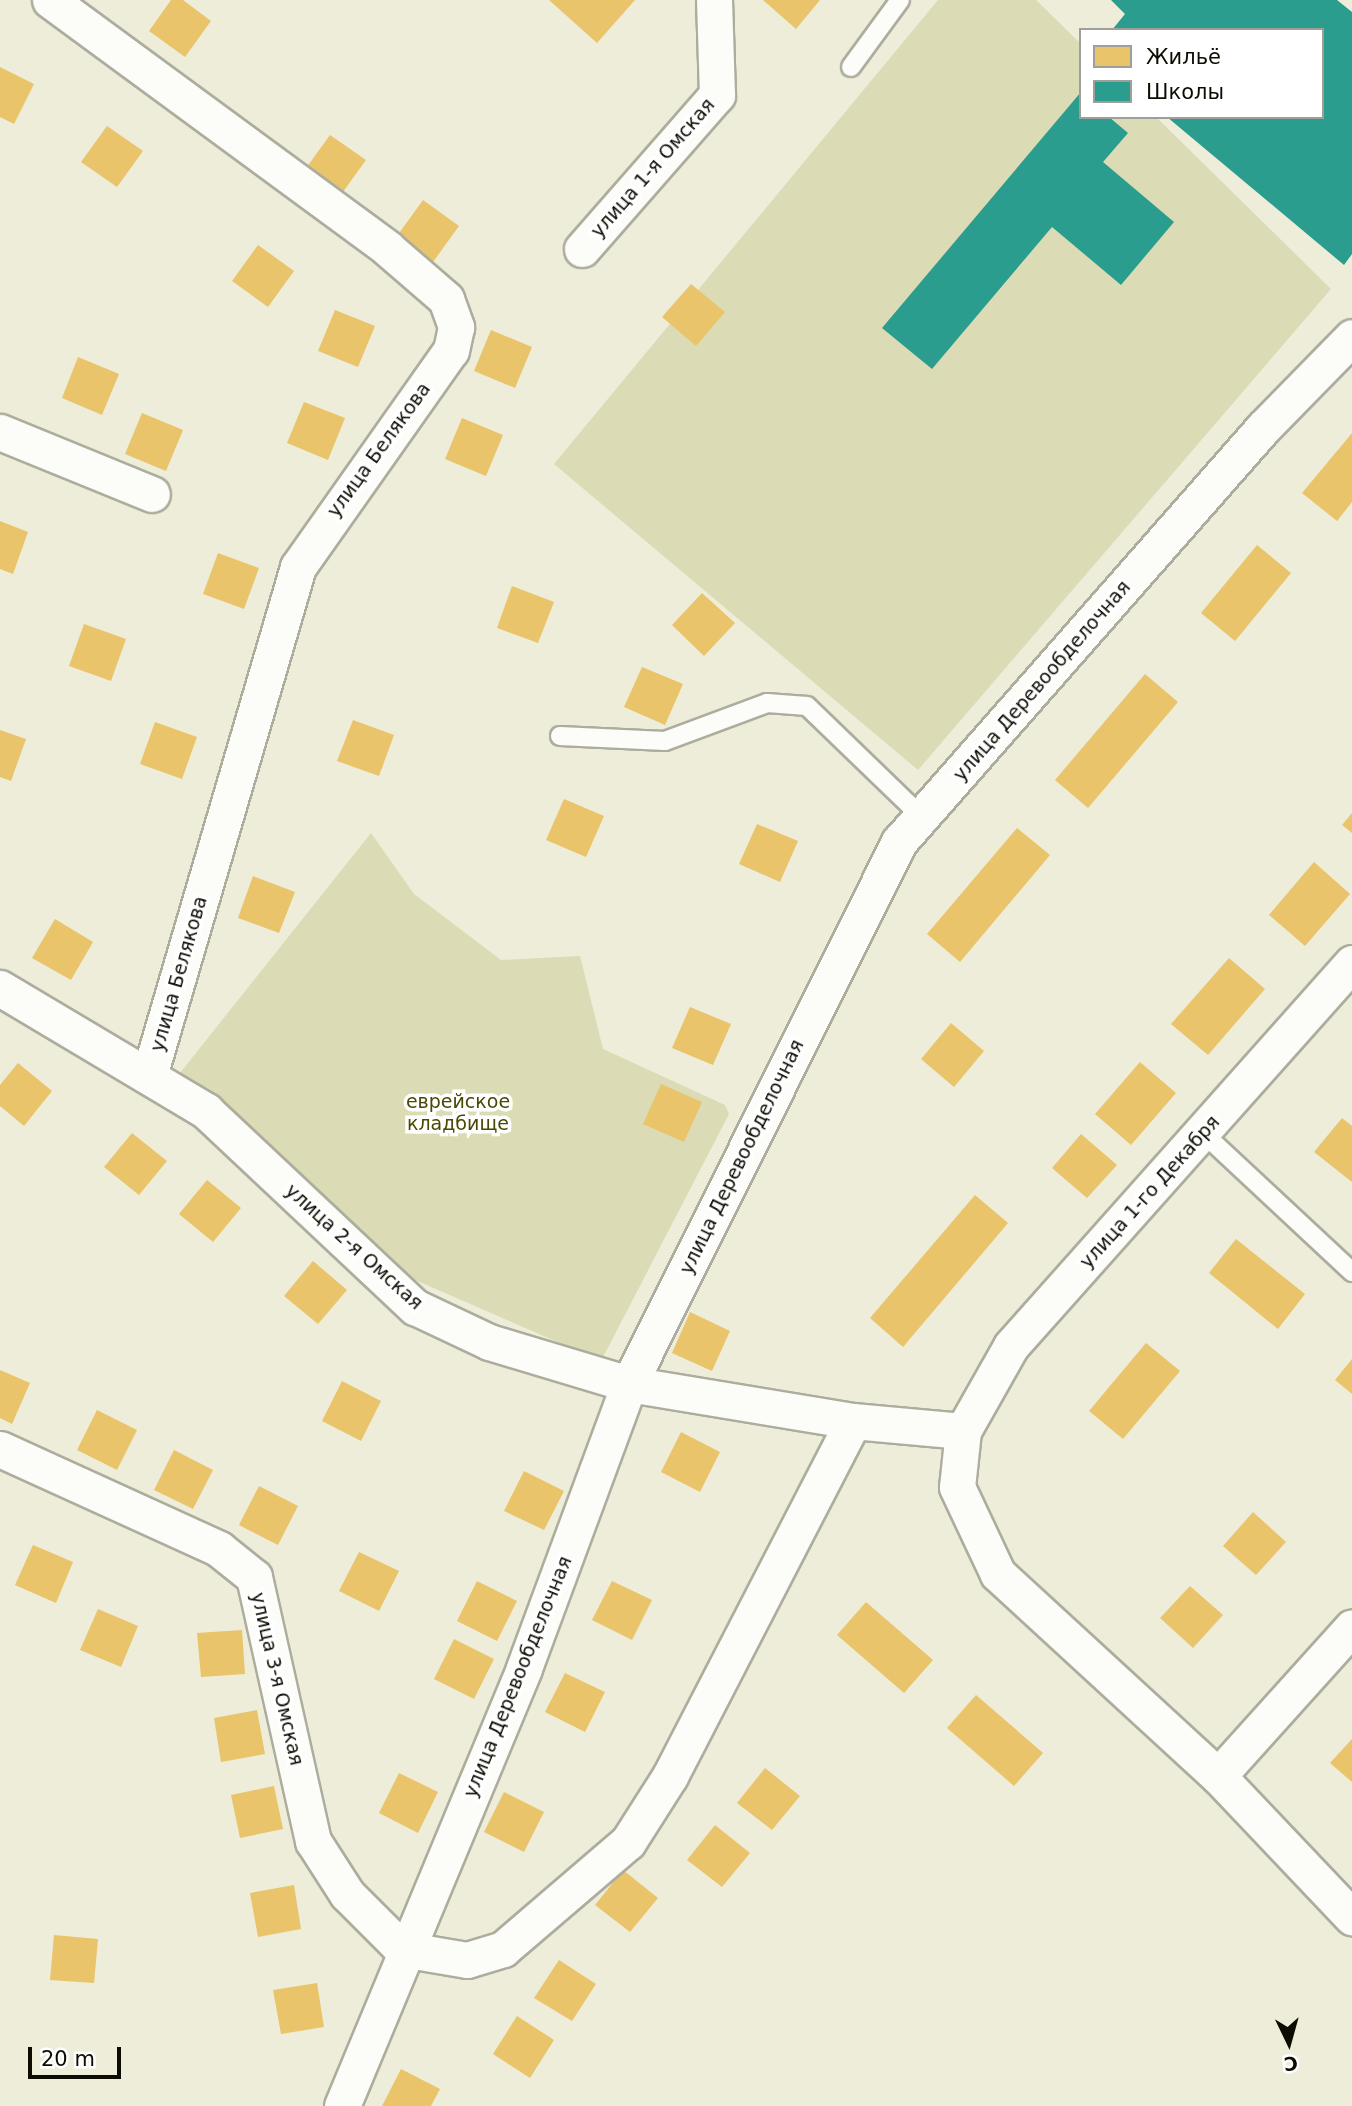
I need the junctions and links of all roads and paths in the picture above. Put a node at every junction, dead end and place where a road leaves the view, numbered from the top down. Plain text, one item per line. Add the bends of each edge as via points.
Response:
1 (50, 0) edge
2 (714, 0) edge
3 (900, 0) edge
4 (851, 67) dead end
5 (582, 249) dead end
6 (1352, 337) edge
7 (0, 432) edge
8 (152, 494) dead end
9 (560, 736) dead end
10 (922, 817) junction
11 (1352, 963) edge
12 (0, 988) edge
13 (149, 1076) junction
14 (1203, 1133) junction
15 (1352, 1272) edge
16 (629, 1384) junction
17 (853, 1422) junction
18 (963, 1431) junction
19 (0, 1449) edge
20 (1352, 1627) edge
21 (1218, 1776) junction
22 (1352, 1917) edge
23 (402, 1949) junction
24 (342, 2106) edge

1 - 13 street, улица Белякова via 387,248 446,299 456,327 451,350 298,567
2 - 5 street, улица 1-я Омская via 717,96
3 - 4 lane
6 - 10 street, улица Деревообделочная via 1263,428
7 - 8 street
9 - 10 lane via 665,740 767,703 807,706
10 - 16 street, улица Деревообделочная via 899,842
11 - 14 street, улица 1-го Декабря
12 - 13 street, улица 2-я Омская
13 - 16 street, улица 2-я Омская via 206,1111 415,1307 489,1342
14 - 15 lane
14 - 18 street, улица 1-го Декабря via 1011,1346
16 - 17 street, улица 2-я Омская
16 - 23 street, улица Деревообделочная via 524,1668
17 - 18 street, улица 2-я Омская
17 - 23 street via 676,1764 628,1842 503,1949 467,1960
18 - 21 street via 957,1488 998,1574
19 - 23 street, улица 3-я Омская via 219,1549 254,1577 313,1841 347,1894
20 - 21 street
21 - 22 street
23 - 24 street, улица Деревообделочная

